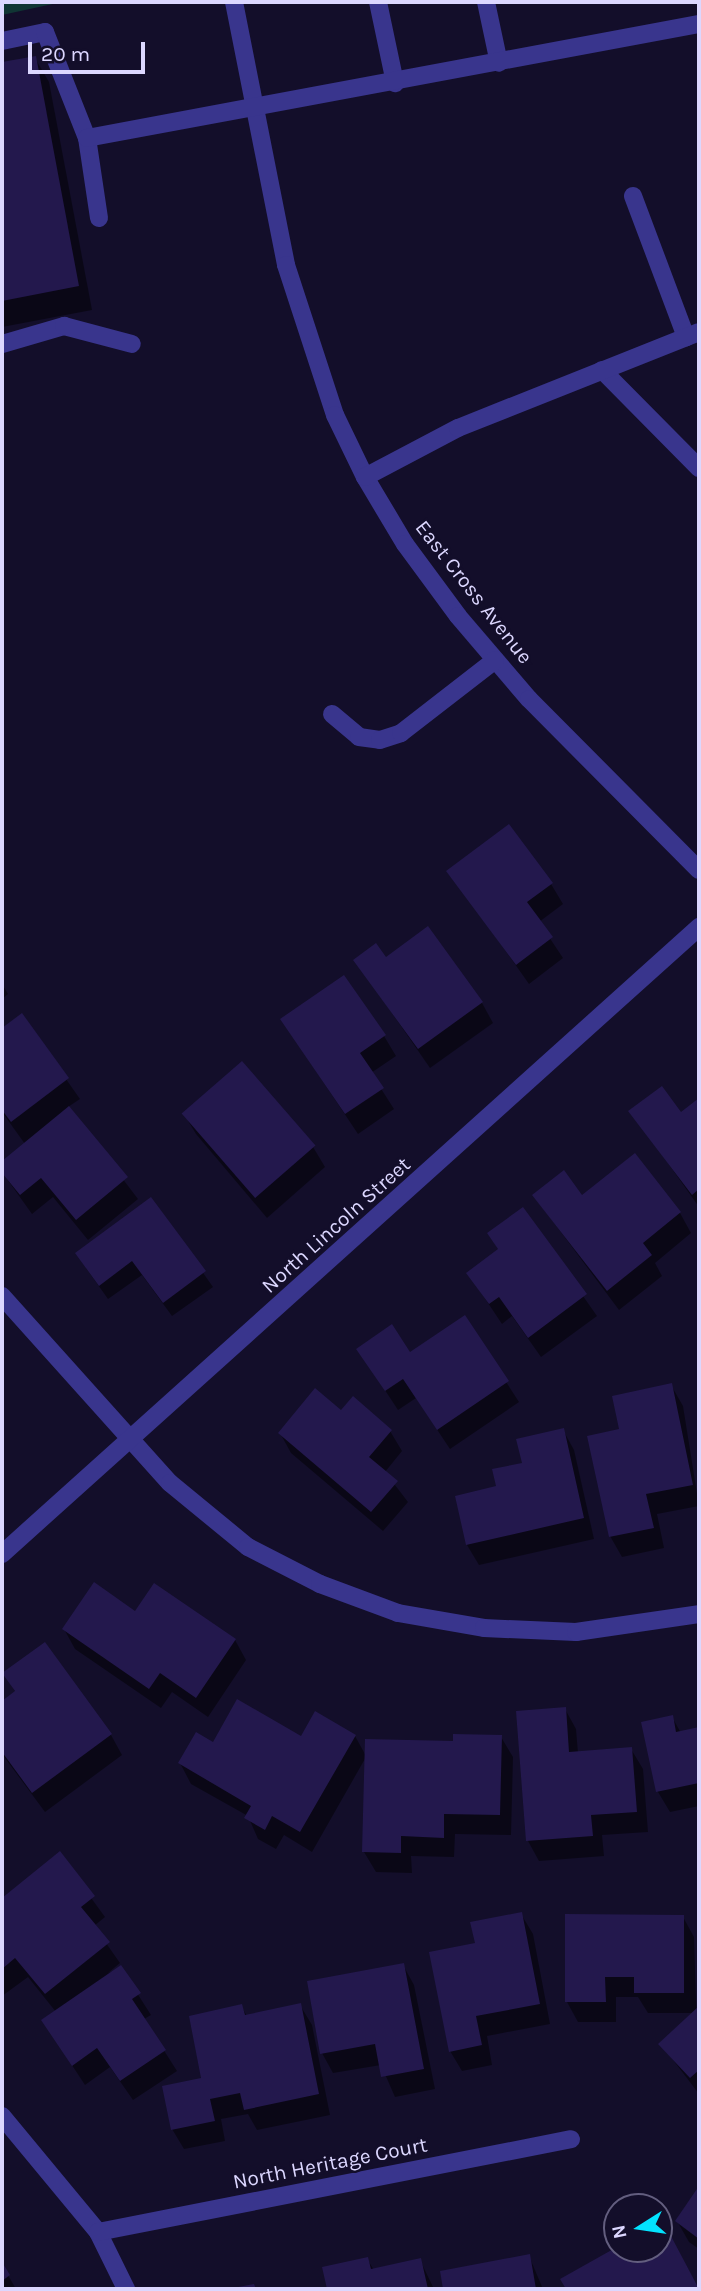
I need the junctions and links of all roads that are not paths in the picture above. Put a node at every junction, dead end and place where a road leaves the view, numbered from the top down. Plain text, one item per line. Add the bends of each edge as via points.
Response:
1 (234, 2) edge
2 (378, 2) edge
3 (486, 2) edge
4 (699, 24) edge
5 (2, 41) edge
6 (499, 63) junction
7 (395, 83) junction
8 (255, 109) junction
9 (87, 138) junction
10 (633, 196) dead end
11 (99, 218) dead end
12 (693, 334) edge
13 (2, 344) edge
14 (132, 344) dead end
15 (602, 370) junction
16 (699, 468) edge
17 (365, 477) junction
18 (495, 660) junction
19 (332, 714) dead end
20 (699, 870) edge
21 (699, 928) edge
22 (2, 1296) edge
23 (130, 1442) junction
24 (2, 1554) edge
25 (699, 1614) edge
26 (2, 2116) edge
27 (571, 2139) dead end
28 (98, 2232) junction
29 (125, 2289) edge

1 - 8 street, East Cross Avenue
2 - 7 street
3 - 6 street
4 - 6 street
5 - 9 street via 45,32
6 - 7 street
7 - 8 street
8 - 9 street
8 - 17 street, East Cross Avenue via 286,265 308,341 335,415
9 - 11 street
10 - 12 street
12 - 15 street
13 - 14 street via 64,326
15 - 16 street
15 - 17 street via 458,428
17 - 18 street, East Cross Avenue via 405,544
18 - 19 street via 401,733 380,740 359,737
18 - 20 street, East Cross Avenue
21 - 23 street, North Lincoln Street
22 - 23 street
23 - 24 street, North Lincoln Street
23 - 25 street via 170,1483 248,1547 320,1584 398,1613 484,1628 576,1632
26 - 28 street
27 - 28 street, North Heritage Court
28 - 29 street

